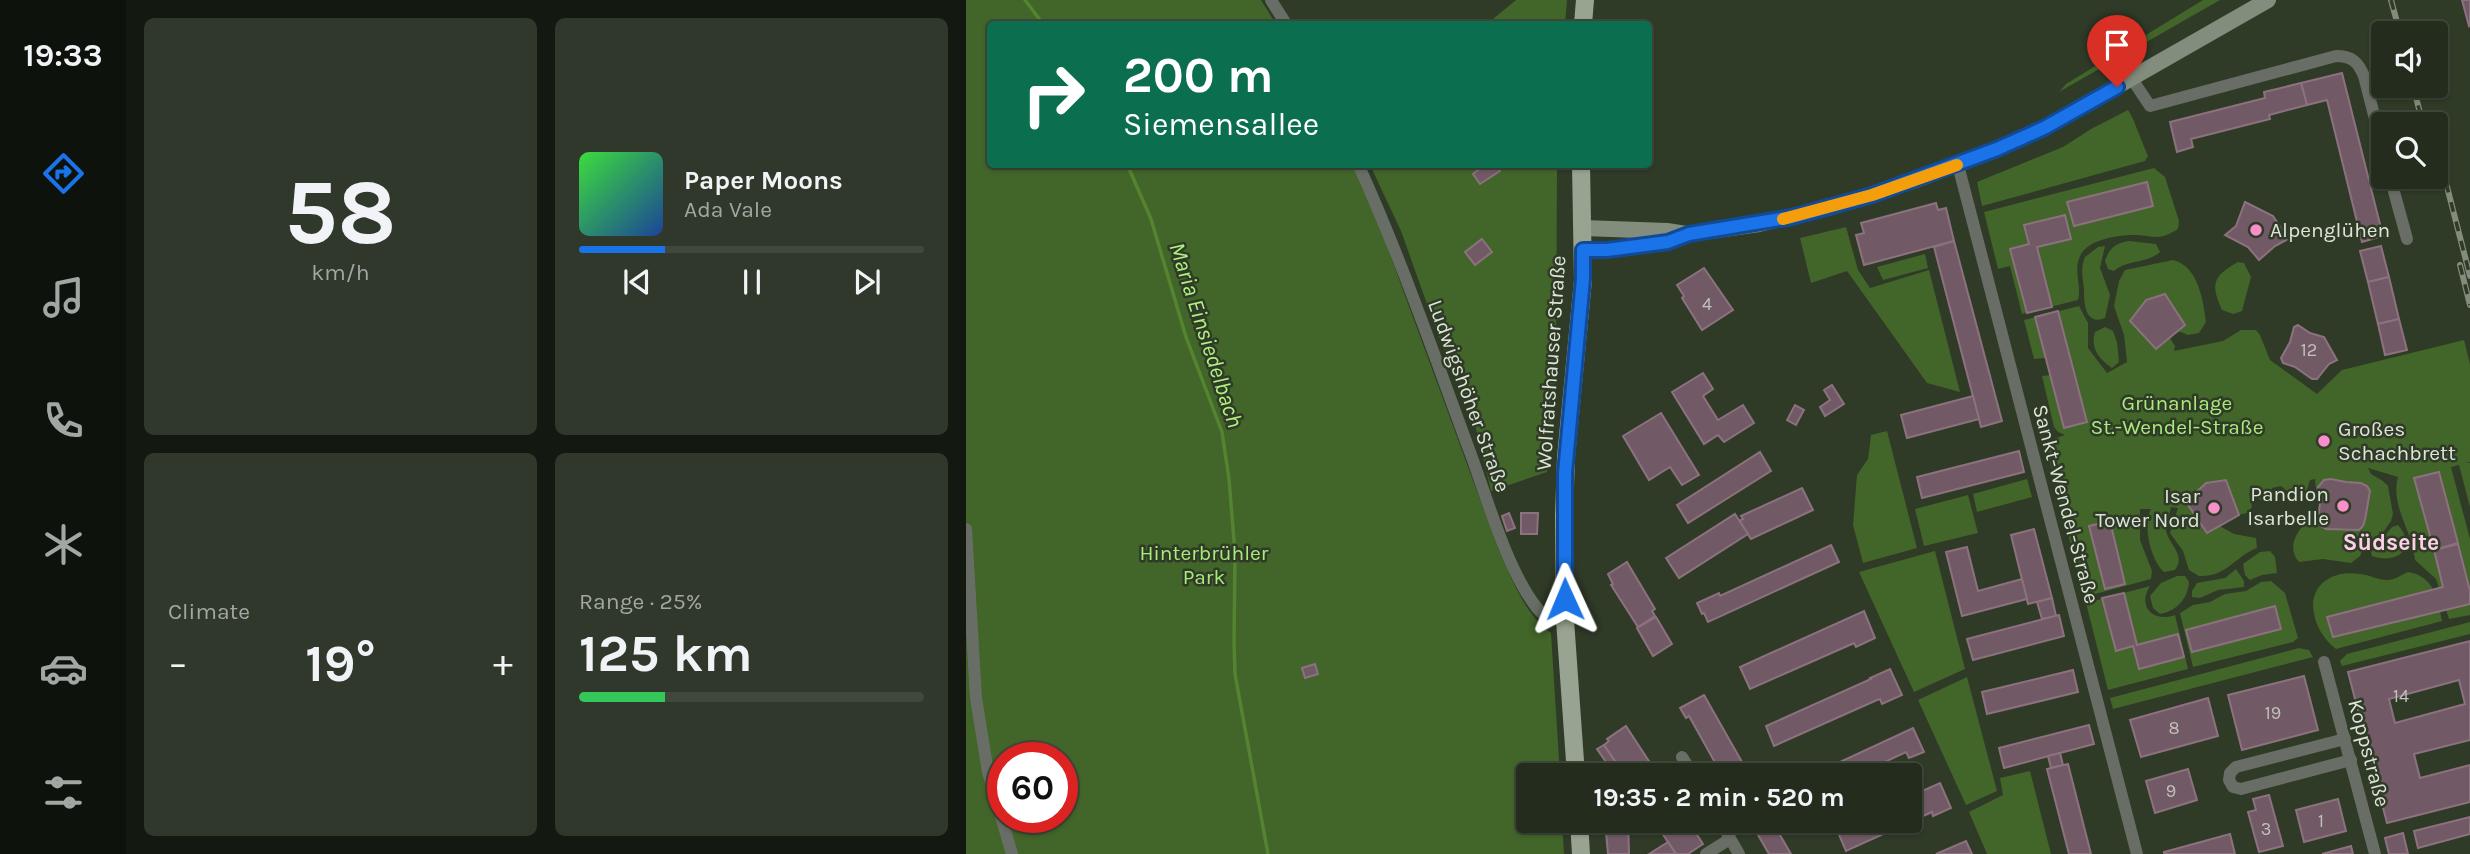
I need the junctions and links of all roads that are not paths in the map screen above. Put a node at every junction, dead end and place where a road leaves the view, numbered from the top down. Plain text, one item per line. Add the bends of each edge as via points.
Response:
1 (1271, 0) edge
2 (1585, 0) edge
3 (2268, 0) edge
4 (1284, 21) edge
5 (1583, 21) edge
6 (2132, 79) junction
7 (2373, 112) edge
8 (1958, 164) junction
9 (1360, 168) edge
10 (1581, 168) edge
11 (2393, 189) edge
12 (1583, 228) junction
13 (1689, 234) junction
14 (2407, 239) dead end
15 (1583, 250) junction
16 (966, 529) edge
17 (1565, 620) junction
18 (2324, 663) dead end
19 (2345, 738) junction
20 (1682, 757) dead end
21 (2351, 760) junction
22 (1575, 763) edge
23 (1686, 763) edge
24 (1580, 833) edge
25 (1727, 833) edge
26 (1730, 839) junction
27 (1012, 854) edge
28 (1581, 854) edge
29 (1706, 854) edge
30 (1739, 854) edge
31 (2137, 854) edge
32 (2375, 854) edge

1 - 4 street
2 - 5 main road
3 - 6 main road
6 - 7 street via 2150,106 2336,55 2348,56 2359,64
6 - 8 main road via 2044,128
8 - 13 main road via 1832,207
8 - 31 street, Sankt-Wendel-Straße
9 - 17 street, Ludwigshöher Straße via 1506,551 1537,608 1546,617
10 - 12 main road, Wolfratshauser Straße
11 - 14 street
12 - 13 main road
12 - 15 main road, Wolfratshauser Straße
13 - 15 main road via 1668,242
15 - 17 main road, Wolfratshauser Straße via 1565,473
16 - 27 street via 976,698 988,772
17 - 22 main road, Wolfratshauser Straße
18 - 19 street, Koppstraße
19 - 21 street, Koppstraße
19 - 21 street via 2236,767 2229,780 2241,789
20 - 23 street
21 - 32 street, Koppstraße
24 - 28 main road
25 - 26 street
26 - 29 street
26 - 30 street

